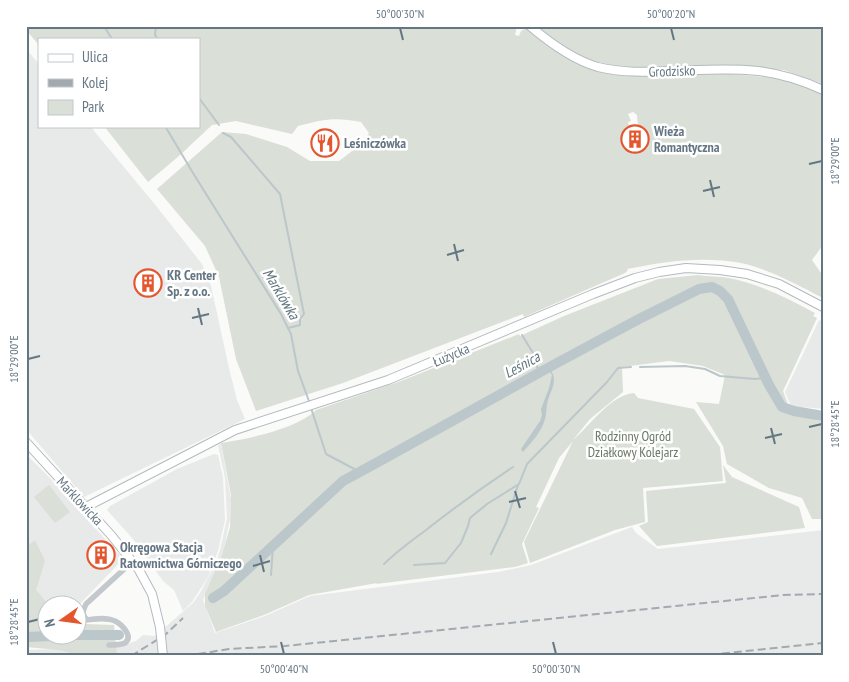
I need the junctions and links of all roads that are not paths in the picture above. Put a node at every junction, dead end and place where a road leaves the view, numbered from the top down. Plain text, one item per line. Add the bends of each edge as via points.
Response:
1 (530, 26) edge
2 (823, 90) edge
3 (823, 308) edge
4 (26, 442) edge
5 (86, 507) junction
6 (133, 561) junction
7 (109, 645) dead end
8 (163, 656) edge

1 - 2 main road, Grodzisko via 569,54 604,68 642,72 759,70 795,78
3 - 5 main road, Łużycka via 779,284 747,274 704,268 659,272 614,285 388,380 235,430
4 - 5 main road, Marklowicka
5 - 6 main road, Marklowicka
6 - 7 street via 86,604 83,612 87,620 105,618 125,629 127,640 123,644
6 - 8 main road, Marklowicka, bridge via 154,600

